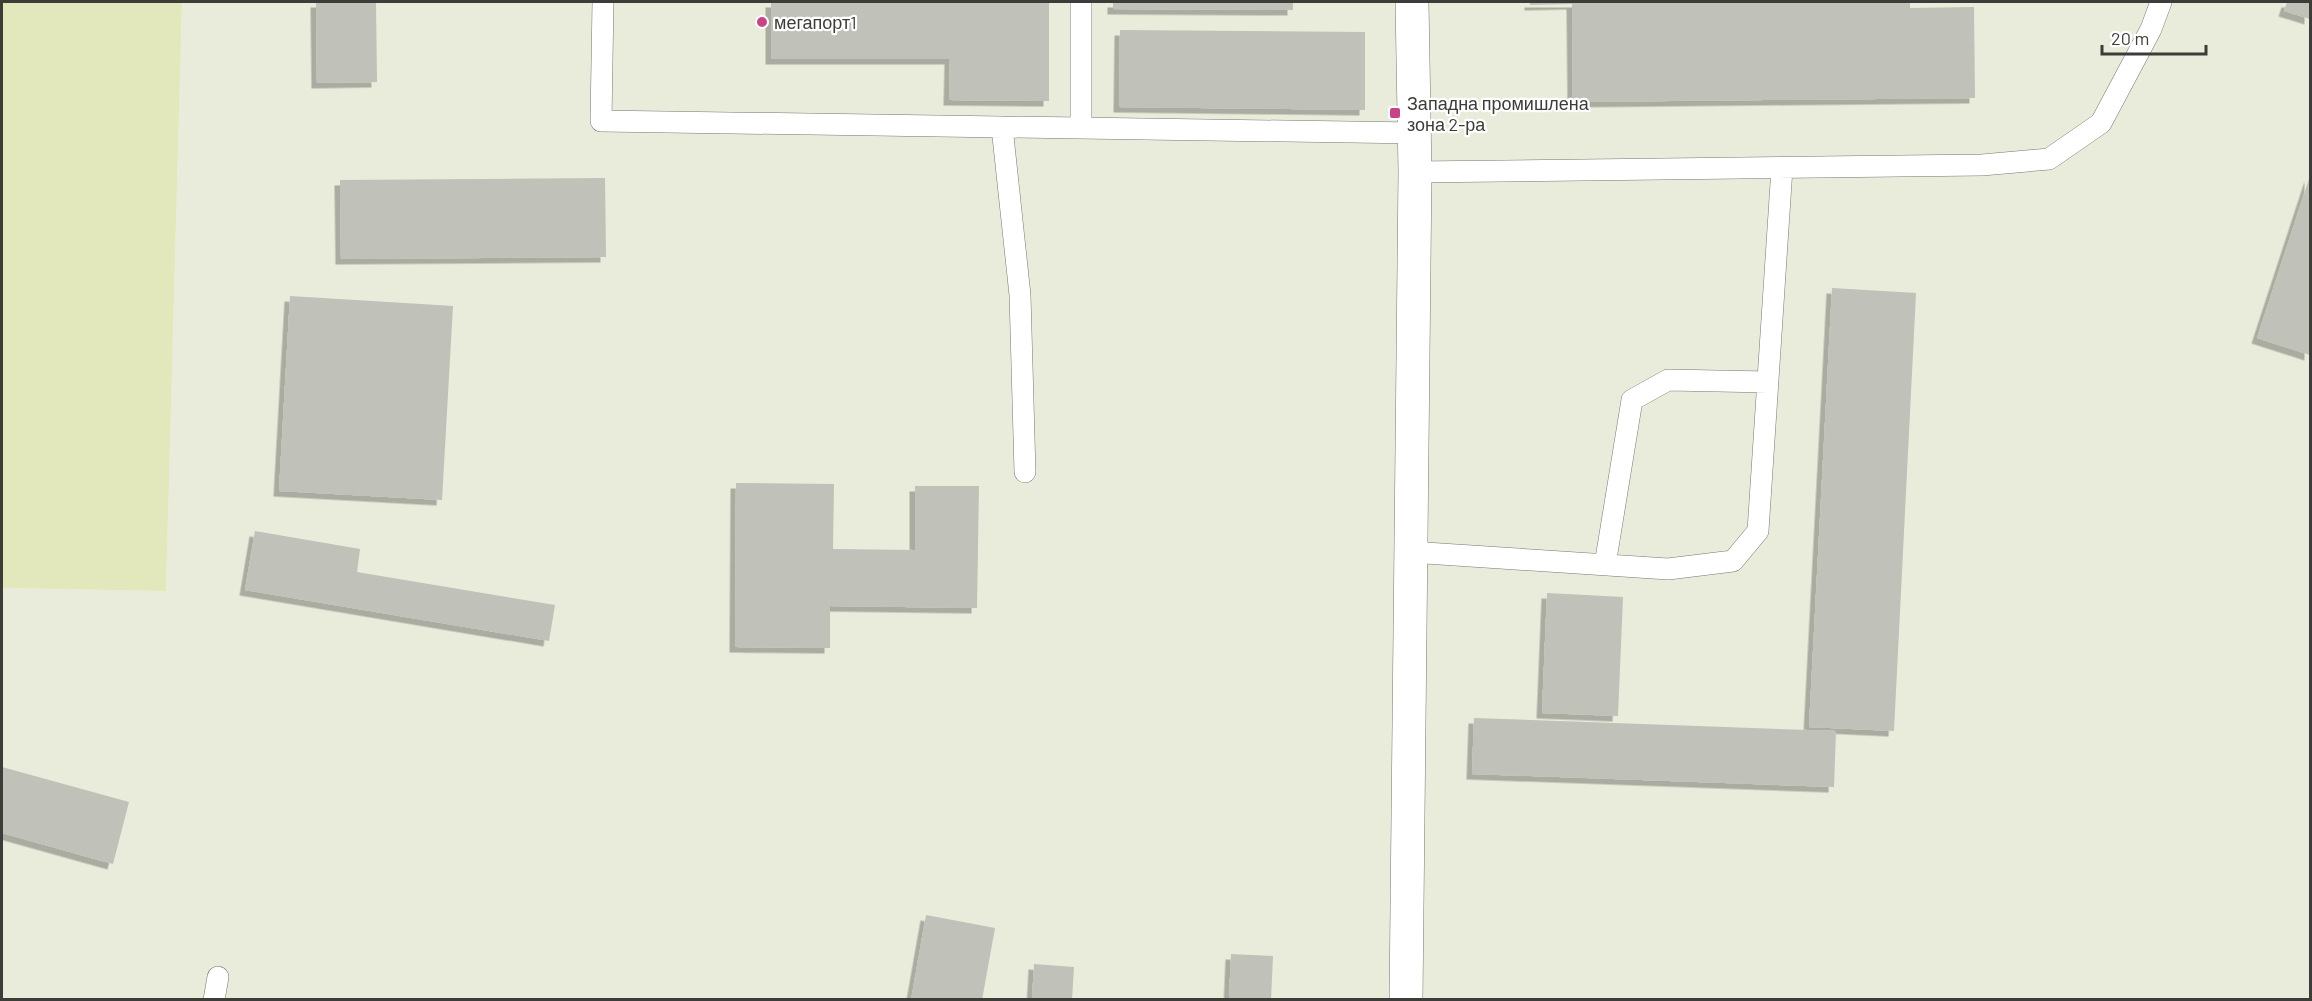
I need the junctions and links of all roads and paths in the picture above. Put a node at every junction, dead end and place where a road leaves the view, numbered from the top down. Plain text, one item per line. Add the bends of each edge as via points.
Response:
1 (603, 2) edge
2 (1081, 2) edge
3 (1412, 2) edge
4 (2161, 2) edge
5 (1002, 127) junction
6 (1081, 128) junction
7 (1414, 134) junction
8 (1782, 168) junction
9 (1416, 172) junction
10 (1768, 382) junction
11 (1025, 472) dead end
12 (1410, 552) junction
13 (1605, 565) junction
14 (218, 977) dead end
15 (214, 999) edge
16 (1406, 999) edge

1 - 5 lane via 601,121
2 - 6 lane
3 - 7 street
4 - 8 lane via 2151,29 2101,123 2049,159 1982,165
5 - 6 lane
5 - 11 lane via 1020,295
6 - 7 lane
7 - 9 street
8 - 9 lane
8 - 10 lane
9 - 12 street
10 - 13 lane via 1668,380 1632,400
10 - 13 lane via 1758,531 1733,561 1668,569
12 - 13 lane
12 - 16 street
14 - 15 lane

